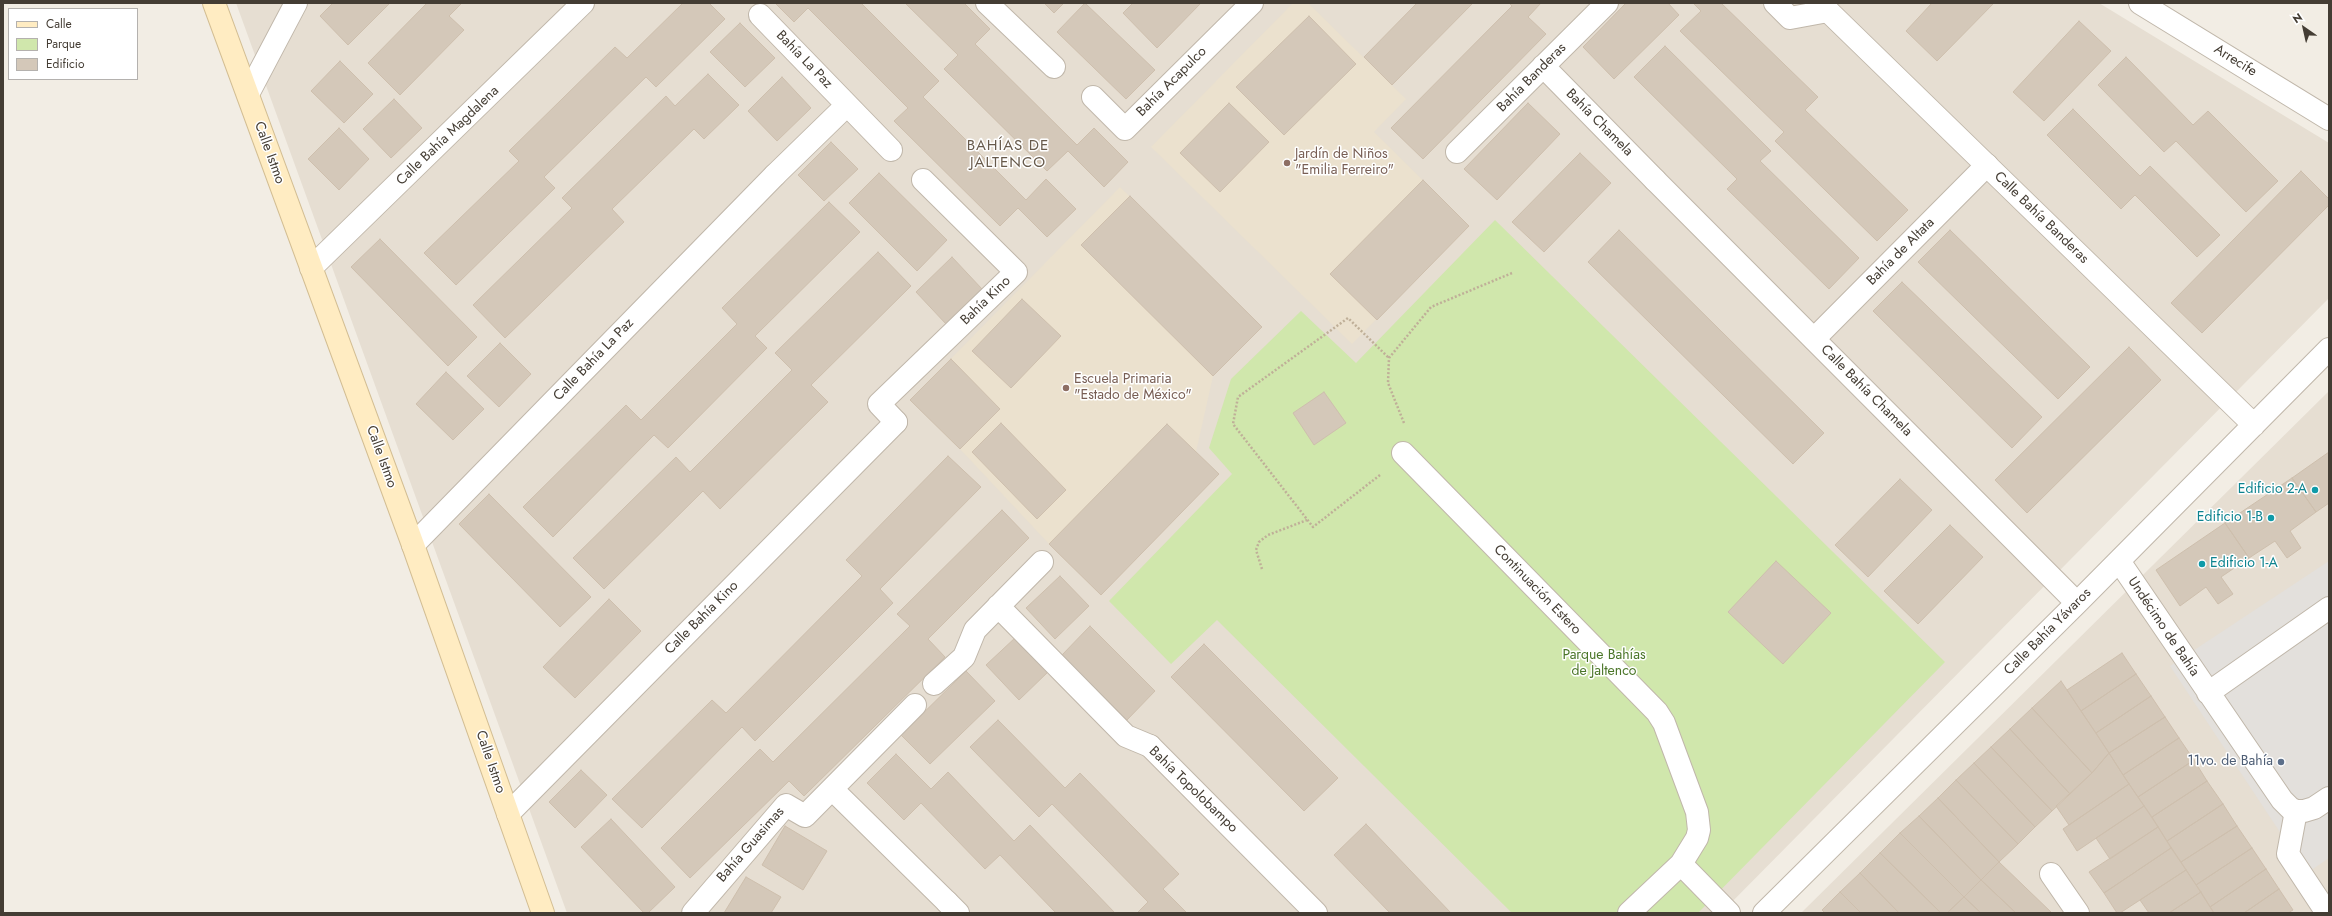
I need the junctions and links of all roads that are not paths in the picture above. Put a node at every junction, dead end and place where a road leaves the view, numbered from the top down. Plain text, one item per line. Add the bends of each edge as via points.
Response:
1 (215, 3) edge
2 (296, 3) edge
3 (583, 3) edge
4 (987, 3) edge
5 (1252, 3) edge
6 (1607, 3) edge
7 (1775, 3) edge
8 (2140, 3) edge
9 (760, 15) dead end
10 (1543, 66) junction
11 (1054, 67) dead end
12 (248, 94) junction
13 (1093, 97) dead end
14 (847, 105) junction
15 (2329, 119) edge
16 (890, 150) dead end
17 (1457, 152) dead end
18 (1987, 165) junction
19 (923, 180) dead end
20 (1655, 180) joint
21 (311, 268) junction
22 (1814, 339) junction
23 (2329, 349) edge
24 (896, 422) joint
25 (2254, 425) junction
26 (1403, 453) road end
27 (413, 545) junction
28 (2119, 561) junction
29 (1042, 562) dead end
30 (2077, 603) junction
31 (998, 606) junction
32 (2329, 608) edge
33 (934, 684) dead end
34 (2208, 693) junction
35 (915, 705) dead end
36 (832, 789) junction
37 (2329, 798) edge
38 (2296, 811) junction
39 (508, 814) junction
40 (1681, 864) junction
41 (2051, 874) dead end
42 (952, 908) edge
43 (543, 913) edge
44 (693, 913) edge
45 (1316, 913) edge
46 (1629, 913) edge
47 (1730, 913) edge
48 (1764, 913) edge
49 (2078, 913) edge
50 (2327, 913) edge

1 - 12 main road, Calle Istmo
2 - 12 street
3 - 21 street, Calle Bahía Magdalena
4 - 11 street
5 - 13 street, Bahía Acapulco via 1125,129
6 - 10 street, Bahía Banderas
7 - 18 street, Calle Bahía Banderas via 1790,18 1828,11
8 - 15 street, Arrecife
9 - 14 street, Bahía La Paz
10 - 17 street, Bahía Banderas
10 - 20 street, Bahía Chamela
12 - 21 main road, Calle Istmo
14 - 16 street, Bahía La Paz
14 - 27 street, Calle Bahía La Paz via 775,175
18 - 22 street, Bahía de Altata
18 - 25 street, Calle Bahía Banderas
19 - 24 street, Bahía Kino via 1016,272 880,404
20 - 22 street, Calle Bahía Chamela
21 - 27 main road, Calle Istmo
22 - 30 street, Calle Bahía Chamela
23 - 25 street, Calle Bahía Yávaros
24 - 39 street, Calle Bahía Kino
25 - 28 street, Calle Bahía Yávaros
26 - 40 street, Continuación Estero via 1651,706 1664,723 1698,822 1698,838
27 - 39 main road, Calle Istmo
28 - 30 street, Calle Bahía Yávaros
28 - 34 street, Undécimo de Bahía
29 - 31 street
30 - 48 street, Calle Bahía Yávaros
31 - 33 street via 975,630 964,657
31 - 45 street, Bahía Topolobampo via 1126,736 1150,746
32 - 34 street
34 - 38 street, Undécimo de Bahía via 2282,800
35 - 36 street, Bahía Guasimas
36 - 42 street
36 - 44 street, Bahía Guasimas via 805,816 786,805
37 - 38 street via 2314,808
38 - 50 street via 2288,854
39 - 43 main road, Calle Istmo
40 - 46 street, Continuación Estero
40 - 47 street
41 - 49 street

